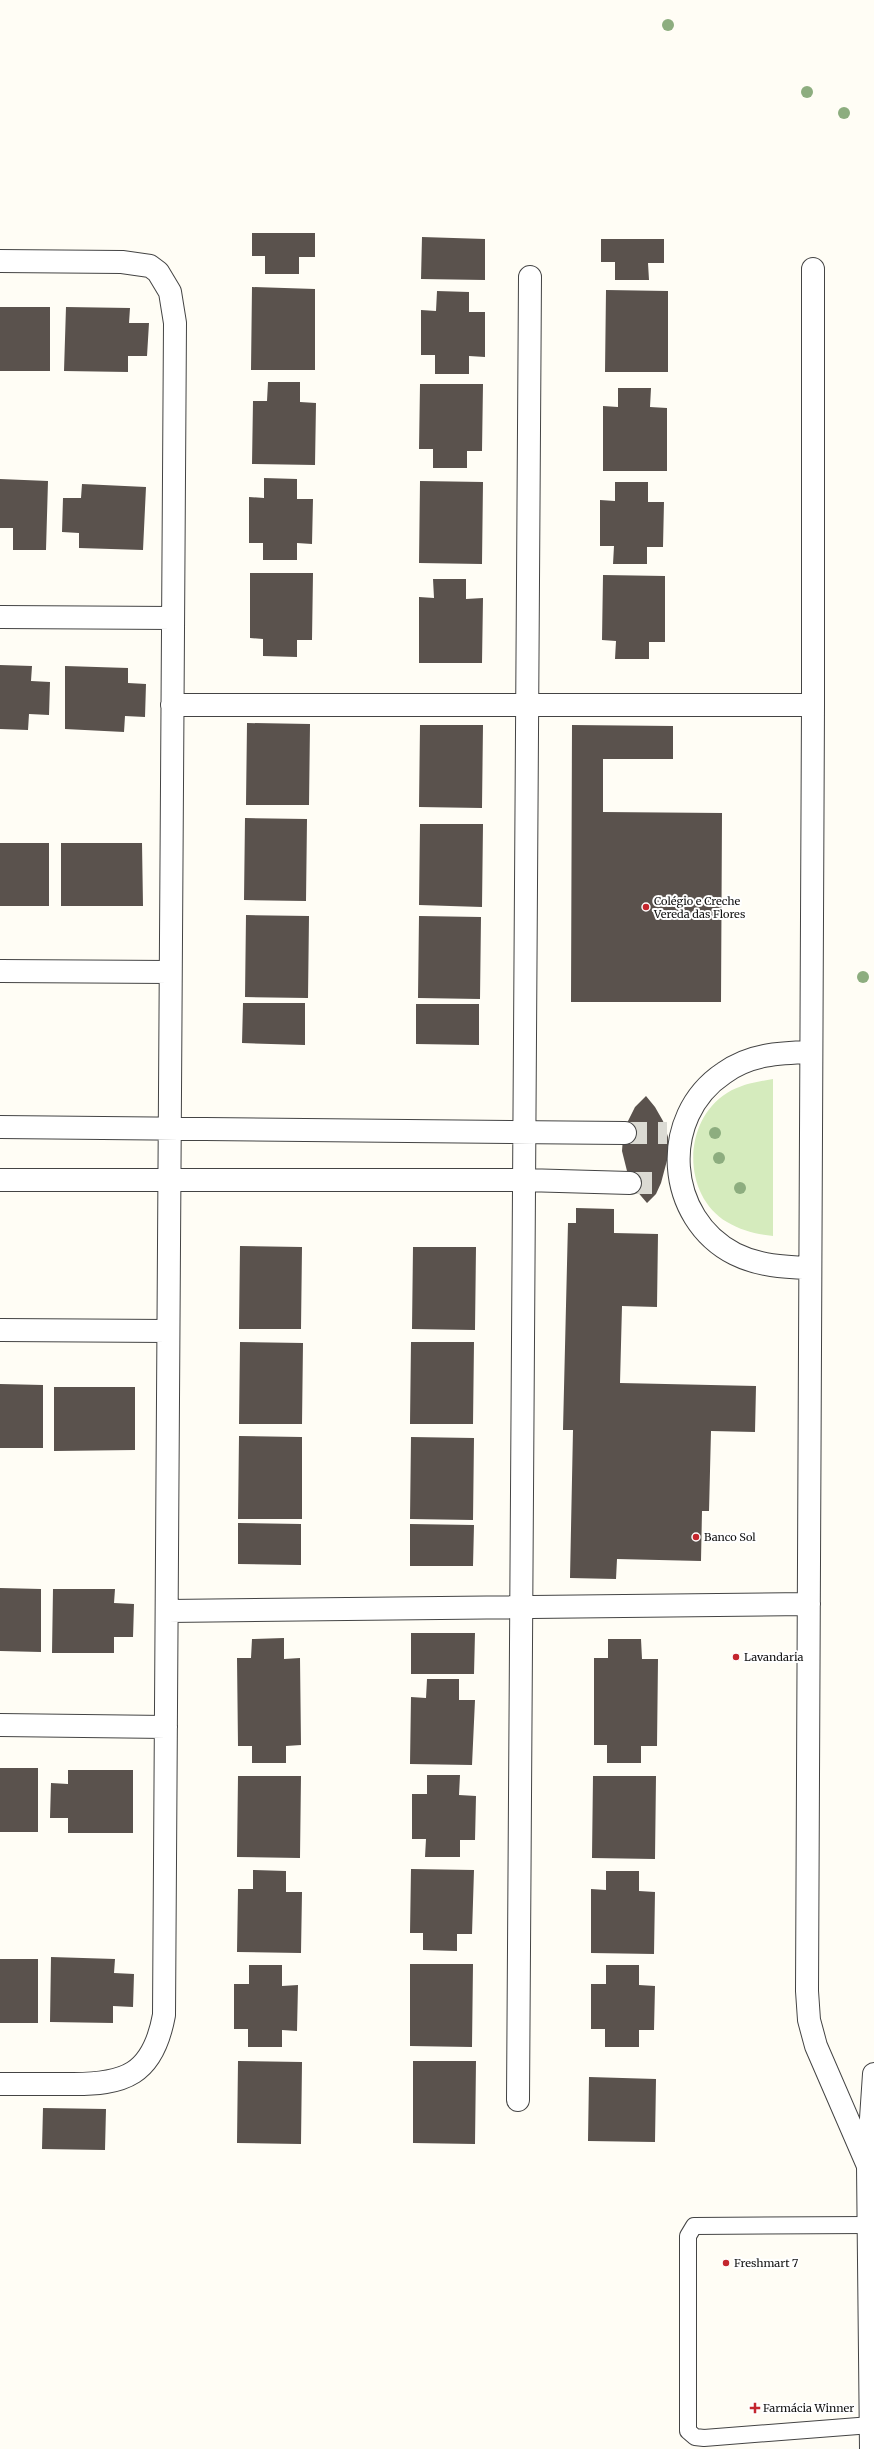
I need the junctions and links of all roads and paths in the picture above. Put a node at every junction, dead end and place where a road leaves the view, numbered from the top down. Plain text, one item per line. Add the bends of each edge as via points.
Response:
1 (0, 260) edge
2 (812, 269) dead end
3 (530, 277) dead end
4 (0, 617) edge
5 (173, 618) junction
6 (172, 705) junction
7 (528, 705) junction
8 (813, 705) junction
9 (0, 971) edge
10 (170, 972) junction
11 (811, 1052) junction
12 (0, 1127) edge
13 (169, 1129) junction
14 (524, 1132) junction
15 (625, 1133) tunnel mouth
16 (0, 1180) edge
17 (169, 1180) junction
18 (524, 1180) junction
19 (630, 1182) tunnel mouth
20 (809, 1268) junction
21 (0, 1330) edge
22 (168, 1331) junction
23 (809, 1604) junction
24 (521, 1607) junction
25 (168, 1611) junction
26 (0, 1725) edge
27 (166, 1727) junction
28 (874, 2074) edge
29 (0, 2084) edge
30 (518, 2100) dead end
31 (868, 2166) junction
32 (869, 2225) junction
33 (871, 2425) junction
34 (871, 2449) edge

1 - 5 street via 141,264 150,266 158,272 170,292 175,322
2 - 8 street
3 - 7 street
4 - 5 street
5 - 6 street
6 - 7 street
6 - 10 street
7 - 8 street
7 - 14 street
8 - 11 street
9 - 10 street
10 - 13 street
11 - 20 street
11 - 20 street via 758,1057 740,1063 723,1073 696,1101 674,1133 678,1158 670,1183 704,1230 735,1254 772,1266
12 - 13 street
13 - 14 street
13 - 17 street
14 - 15 street
14 - 18 street
16 - 17 street
17 - 18 street
17 - 22 street
18 - 19 street
18 - 24 street
20 - 23 street
21 - 22 street
22 - 25 street
23 - 24 street
23 - 31 street via 809,2020 816,2046
24 - 25 street
24 - 30 street
25 - 27 street
26 - 27 street
27 - 29 street via 164,2015 160,2036 152,2054 139,2069 122,2079 105,2084
28 - 31 street
31 - 32 street
32 - 33 street
32 - 33 lane via 694,2226 690,2230 688,2431 695,2437 704,2438
33 - 34 street

